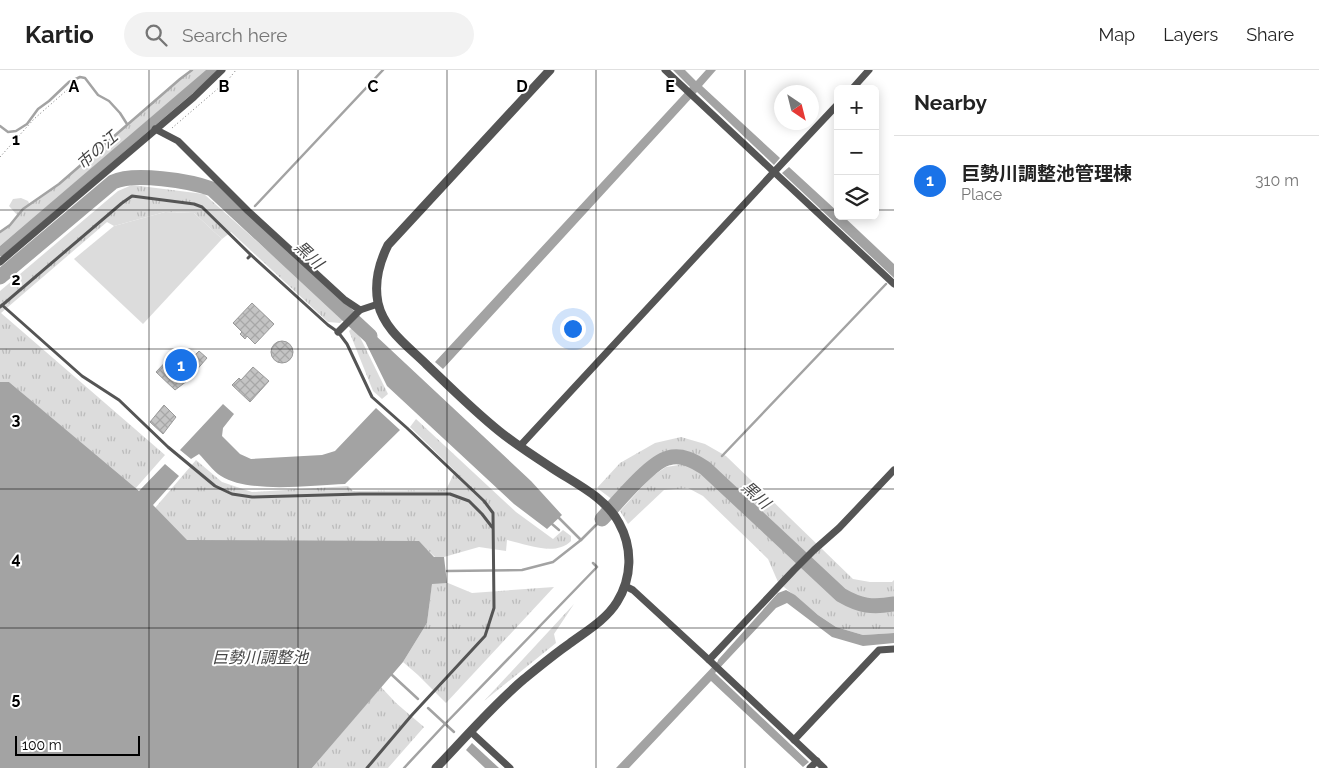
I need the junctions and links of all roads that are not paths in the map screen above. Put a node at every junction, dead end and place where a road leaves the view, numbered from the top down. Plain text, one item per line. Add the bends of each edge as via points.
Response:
1 (222, 70) edge
2 (550, 70) edge
3 (665, 70) edge
4 (869, 70) edge
5 (856, 85) edge
6 (834, 108) edge
7 (155, 129) junction
8 (774, 172) junction
9 (251, 255) junction
10 (248, 258) dead end
11 (0, 262) edge
12 (894, 284) edge
13 (378, 304) junction
14 (1, 306) edge
15 (360, 310) junction
16 (338, 332) junction
17 (520, 446) junction
18 (894, 470) edge
19 (493, 528) junction
20 (625, 586) junction
21 (894, 649) edge
22 (711, 662) junction
23 (471, 732) junction
24 (794, 740) junction
25 (813, 765) edge
26 (366, 768) edge
27 (436, 768) edge
28 (510, 768) edge
29 (824, 768) edge

1 - 7 street
2 - 13 street via 388,245 378,274
3 - 8 street
4 - 5 street
6 - 8 street
7 - 11 street
7 - 15 street via 178,141 248,211 338,294
8 - 12 street
8 - 17 street
9 - 10 lane
9 - 14 lane via 202,207 132,196
9 - 16 lane
13 - 15 street
13 - 17 street via 392,331 463,400
14 - 19 lane via 82,376 119,400 168,448 215,486 232,494 252,497 450,494 469,501
15 - 16 street
16 - 19 lane via 348,344 372,397 484,501 493,513
17 - 20 street via 592,494 619,521 630,556
18 - 22 street via 840,528 794,570
19 - 26 lane via 494,608 485,636
20 - 22 street
20 - 23 street via 616,603 601,619 522,680
21 - 24 street via 879,650
22 - 24 street
23 - 27 street
23 - 28 street
24 - 25 street
25 - 29 street

